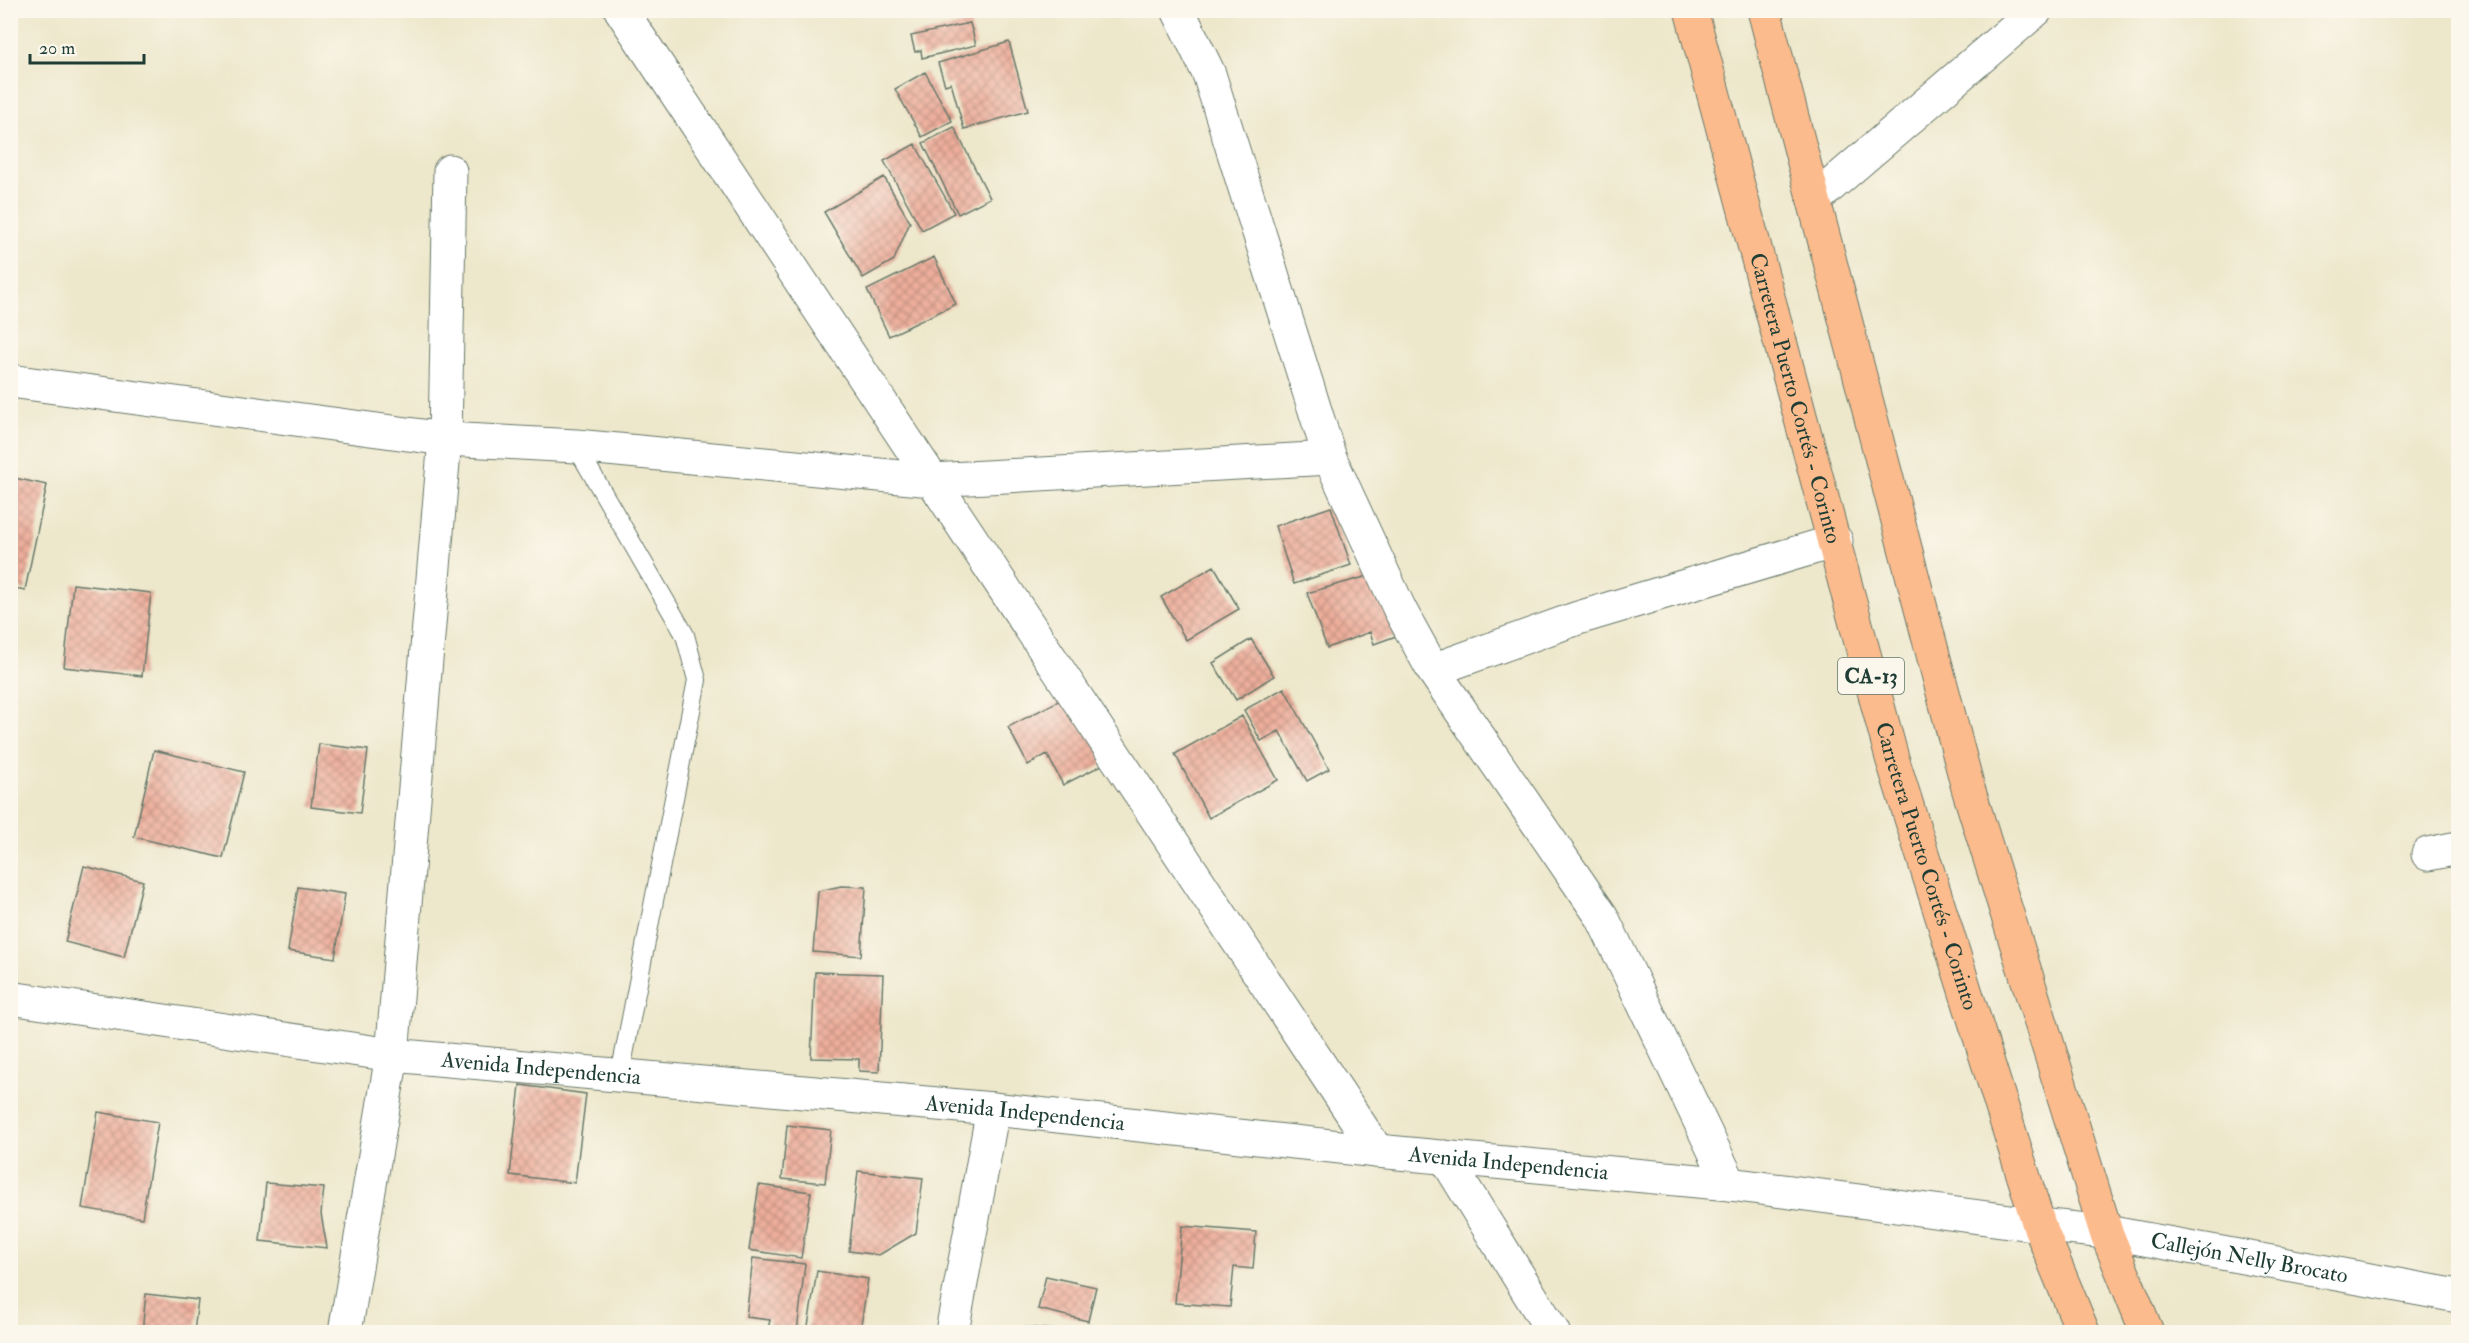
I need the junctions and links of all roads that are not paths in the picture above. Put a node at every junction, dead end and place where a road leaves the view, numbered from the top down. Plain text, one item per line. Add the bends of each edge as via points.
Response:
1 (621, 10) edge
2 (1178, 10) edge
3 (1690, 10) edge
4 (1764, 10) edge
5 (2037, 10) edge
6 (450, 171) dead end
7 (1814, 200) junction
8 (10, 381) edge
9 (446, 439) junction
10 (576, 447) junction
11 (1330, 458) junction
12 (932, 480) junction
13 (1836, 541) junction
14 (1433, 670) junction
15 (10, 998) edge
16 (392, 1055) junction
17 (620, 1075) junction
18 (993, 1109) junction
19 (1377, 1152) junction
20 (1445, 1157) junction
21 (1730, 1184) junction
22 (2039, 1226) junction
23 (2106, 1232) junction
24 (2458, 1296) edge
25 (345, 1332) edge
26 (952, 1332) edge
27 (1553, 1332) edge
28 (2083, 1332) edge
29 (2146, 1332) edge

1 - 12 street
2 - 11 street via 1209,74
3 - 13 highway, Carretera Puerto Cortés - Corinto / CA-13
4 - 7 highway, CA-13
5 - 7 street
6 - 9 street
7 - 23 highway, CA-13 via 1968,788
8 - 9 street
9 - 10 street
9 - 16 street
10 - 12 street
10 - 17 lane via 685,635 697,680
11 - 12 street
11 - 14 street via 1400,610
12 - 19 street
13 - 14 street via 1578,618
13 - 22 highway, Carretera Puerto Cortés - Corinto / CA-13 via 1892,758
14 - 21 street via 1602,917
15 - 16 street, Avenida Independencia
16 - 17 street, Avenida Independencia
16 - 25 street
17 - 18 street, Avenida Independencia
18 - 19 street, Avenida Independencia
18 - 26 street
19 - 20 street, Avenida Independencia
20 - 21 street, Avenida Independencia
20 - 27 street
21 - 22 street, Avenida Independencia
22 - 23 street, Callejón Nelly Brocato
22 - 28 highway, Carretera Puerto Cortés - Corinto / CA-13
23 - 24 street, Callejón Nelly Brocato
23 - 29 highway, CA-13

